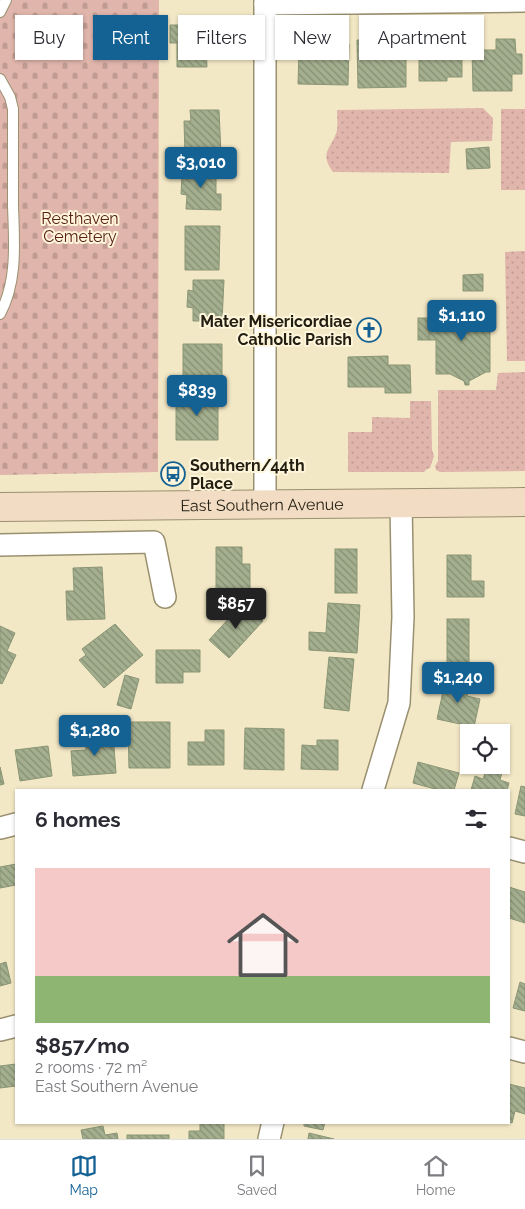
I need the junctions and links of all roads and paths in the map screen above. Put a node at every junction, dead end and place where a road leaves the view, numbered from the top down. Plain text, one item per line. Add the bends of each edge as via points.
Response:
1 (6, 0) edge
2 (525, 1) edge
3 (266, 2) edge
4 (0, 12) edge
5 (0, 79) edge
6 (0, 314) edge
7 (525, 502) edge
8 (401, 503) junction
9 (265, 504) junction
10 (0, 507) edge
11 (0, 545) edge
12 (165, 597) dead end
13 (373, 789) edge
14 (15, 824) edge
15 (0, 828) edge
16 (510, 848) edge
17 (525, 852) edge
18 (15, 1026) edge
19 (0, 1030) edge
20 (510, 1048) edge
21 (525, 1052) edge
22 (272, 1124) edge
23 (268, 1139) edge

1 - 4 lane
2 - 3 street
3 - 9 street
5 - 6 lane via 10,97 12,109 14,254 10,291
7 - 8 main road, East Southern Avenue
8 - 9 main road, East Southern Avenue
8 - 13 street via 403,617 399,703
9 - 10 main road, East Southern Avenue
11 - 12 street via 154,542
14 - 15 street
16 - 17 street
18 - 19 street
20 - 21 street
22 - 23 street

